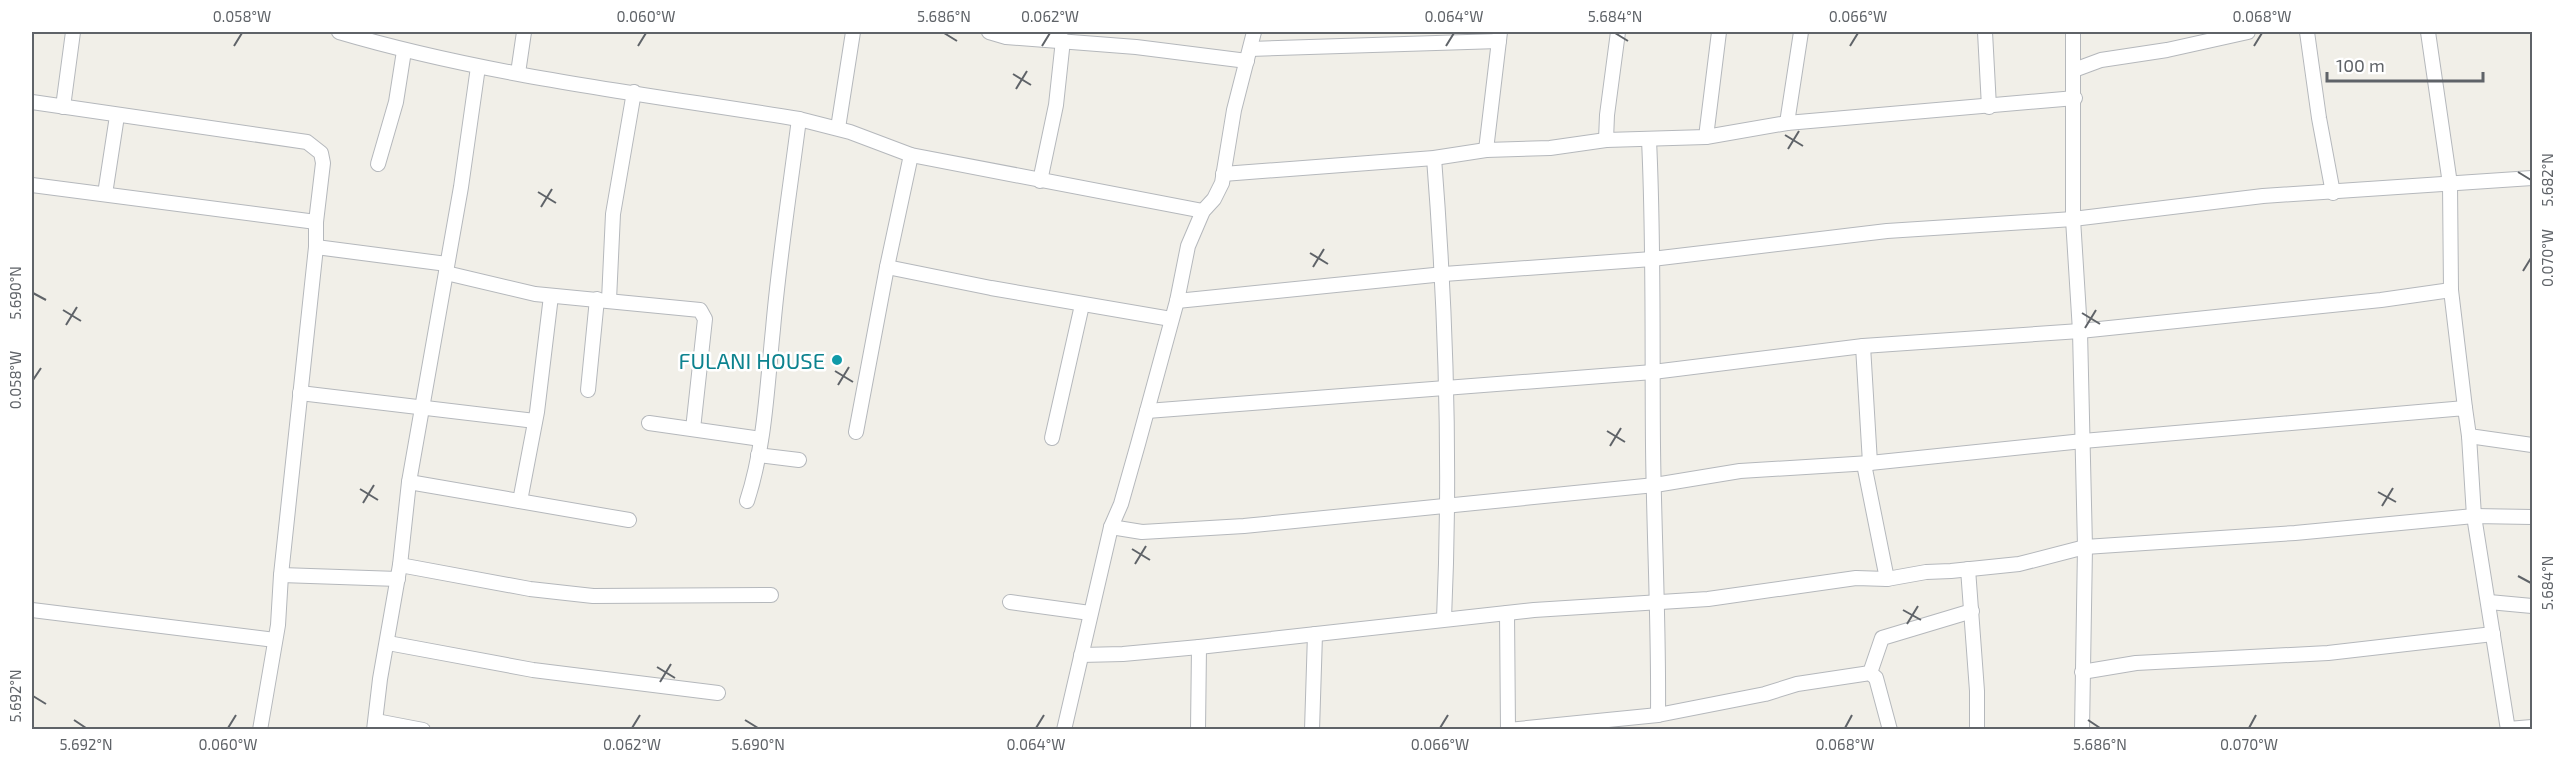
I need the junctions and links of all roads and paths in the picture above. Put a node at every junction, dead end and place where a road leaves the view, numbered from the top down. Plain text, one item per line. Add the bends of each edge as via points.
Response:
1 (74, 32) edge
2 (339, 32) edge
3 (524, 32) edge
4 (853, 32) edge
5 (989, 32) edge
6 (1254, 32) edge
7 (1618, 32) edge
8 (1719, 32) edge
9 (1801, 32) edge
10 (1985, 32) edge
11 (2073, 32) edge
12 (2248, 32) edge
13 (2307, 32) edge
14 (2428, 32) edge
15 (1499, 36) edge
16 (1063, 40) junction
17 (404, 51) junction
18 (1248, 55) junction
19 (478, 67) junction
20 (2074, 70) junction
21 (518, 73) junction
22 (634, 92) junction
23 (2075, 98) junction
24 (32, 102) edge
25 (63, 107) junction
26 (1989, 107) junction
27 (117, 116) junction
28 (799, 119) junction
29 (1787, 123) junction
30 (838, 128) junction
31 (1706, 137) junction
32 (1606, 140) junction
33 (1649, 140) junction
34 (1486, 150) junction
35 (911, 155) junction
36 (1434, 158) junction
37 (378, 164) dead end
38 (1223, 174) junction
39 (2532, 178) edge
40 (1040, 181) junction
41 (2450, 184) junction
42 (32, 185) edge
43 (2333, 192) junction
44 (105, 194) junction
45 (1203, 211) junction
46 (2073, 219) junction
47 (315, 222) junction
48 (316, 247) junction
49 (1652, 259) junction
50 (887, 267) junction
51 (447, 269) junction
52 (1444, 274) junction
53 (2451, 290) junction
54 (551, 296) junction
55 (603, 300) junction
56 (1177, 302) junction
57 (1082, 305) junction
58 (1171, 319) junction
59 (2080, 332) junction
60 (1863, 346) junction
61 (1653, 372) junction
62 (1446, 389) junction
63 (588, 390) dead end
64 (300, 393) junction
65 (423, 407) junction
66 (2465, 408) junction
67 (1147, 411) junction
68 (535, 421) junction
69 (650, 423) dead end
70 (693, 429) junction
71 (856, 432) dead end
72 (2469, 436) junction
73 (1052, 438) dead end
74 (761, 439) junction
75 (2083, 441) junction
76 (2532, 445) edge
77 (758, 455) junction
78 (799, 460) dead end
79 (1867, 463) junction
80 (409, 482) junction
81 (1655, 485) junction
82 (520, 501) junction
83 (747, 501) dead end
84 (1447, 506) junction
85 (2474, 516) junction
86 (2532, 517) edge
87 (628, 520) dead end
88 (1111, 527) junction
89 (2085, 547) junction
90 (400, 565) junction
91 (1968, 569) junction
92 (281, 575) junction
93 (398, 579) junction
94 (1887, 579) junction
95 (771, 595) dead end
96 (1010, 602) dead end
97 (1659, 603) junction
98 (2489, 603) junction
99 (2532, 606) edge
100 (32, 610) edge
101 (1972, 611) junction
102 (1090, 613) junction
103 (1507, 614) junction
104 (1444, 619) junction
105 (1315, 634) junction
106 (2493, 634) junction
107 (275, 640) junction
108 (388, 643) junction
109 (1199, 647) junction
110 (1081, 655) junction
111 (2082, 672) junction
112 (1870, 673) junction
113 (718, 693) dead end
114 (1658, 715) junction
115 (375, 725) edge
116 (2532, 727) edge
117 (260, 729) edge
118 (266, 729) edge
119 (423, 729) edge
120 (1064, 729) edge
121 (1198, 729) edge
122 (1312, 729) edge
123 (1508, 729) edge
124 (1890, 729) edge
125 (1977, 729) edge
126 (2082, 729) edge

1 - 25 street
2 - 17 street
3 - 21 street
4 - 30 street
5 - 16 street via 1006,37
6 - 18 street
7 - 32 street
8 - 31 street
9 - 29 street
10 - 26 street
11 - 20 street
12 - 20 street via 2101,60
13 - 43 street
14 - 41 street
15 - 18 street
15 - 34 street
16 - 18 street
16 - 40 street via 1056,105
17 - 19 street
17 - 37 street via 396,102
18 - 38 street
19 - 21 street
19 - 51 street
20 - 23 street
21 - 22 street
22 - 28 street
22 - 55 street
23 - 26 street
23 - 46 street
24 - 25 street
25 - 27 street
26 - 29 street
27 - 44 street
27 - 47 street via 308,142 321,153 323,163
28 - 30 street
28 - 74 street
29 - 31 street
30 - 35 street
31 - 33 street
32 - 33 street
32 - 34 street via 1550,148
33 - 49 street
34 - 36 street
35 - 40 street
35 - 50 street
36 - 38 street
36 - 52 street
38 - 45 street via 1219,190
39 - 41 street
40 - 45 street
41 - 43 street
41 - 53 street
42 - 44 street
43 - 46 street via 2263,196
44 - 47 street
45 - 56 street via 1188,246
46 - 49 street via 1887,231
46 - 59 street
47 - 48 street
48 - 51 street
48 - 64 street
49 - 52 street
49 - 61 street
50 - 57 street
50 - 71 street
51 - 54 street
51 - 65 street
52 - 56 street
52 - 62 street
53 - 59 street
53 - 66 street
54 - 55 street
54 - 68 street
55 - 63 street
55 - 70 street via 704,313
56 - 58 street
57 - 58 street
57 - 73 street
58 - 67 street
59 - 60 street
59 - 75 street
60 - 61 street
60 - 79 street
61 - 62 street
61 - 81 street
62 - 67 street
62 - 84 street
64 - 65 street
64 - 92 street
65 - 68 street
65 - 80 street
66 - 72 street
66 - 75 street
67 - 88 street
68 - 82 street
69 - 70 street
70 - 74 street
72 - 76 street
72 - 85 street
74 - 77 street
75 - 79 street
75 - 89 street
77 - 78 street
77 - 83 street
79 - 81 street via 1740,471
79 - 94 street
80 - 82 street
80 - 90 street
81 - 84 street
81 - 97 street
82 - 87 street
84 - 88 street via 1179,531 1142,532
84 - 104 street
85 - 86 street
85 - 89 street
85 - 98 street
88 - 102 street
89 - 91 street via 2019,564
89 - 111 street
90 - 93 street
90 - 95 street via 592,596
91 - 94 street
91 - 101 street
92 - 93 street
92 - 107 street
93 - 108 street
94 - 97 street via 1856,578
96 - 102 street
97 - 103 street
97 - 114 street
98 - 99 street
98 - 106 street
100 - 107 street
101 - 112 street via 1882,638
101 - 125 street
102 - 110 street
103 - 104 street
103 - 123 street
104 - 105 street
105 - 109 street
105 - 122 street
106 - 111 street via 2328,653 2136,663
106 - 116 street via 2508,729
107 - 117 street
108 - 113 street via 533,670
108 - 115 street
109 - 110 street
109 - 121 street
110 - 120 street
111 - 126 street
112 - 114 street via 1797,684
112 - 124 street via 1876,678
114 - 123 street
115 - 119 street
117 - 118 street

